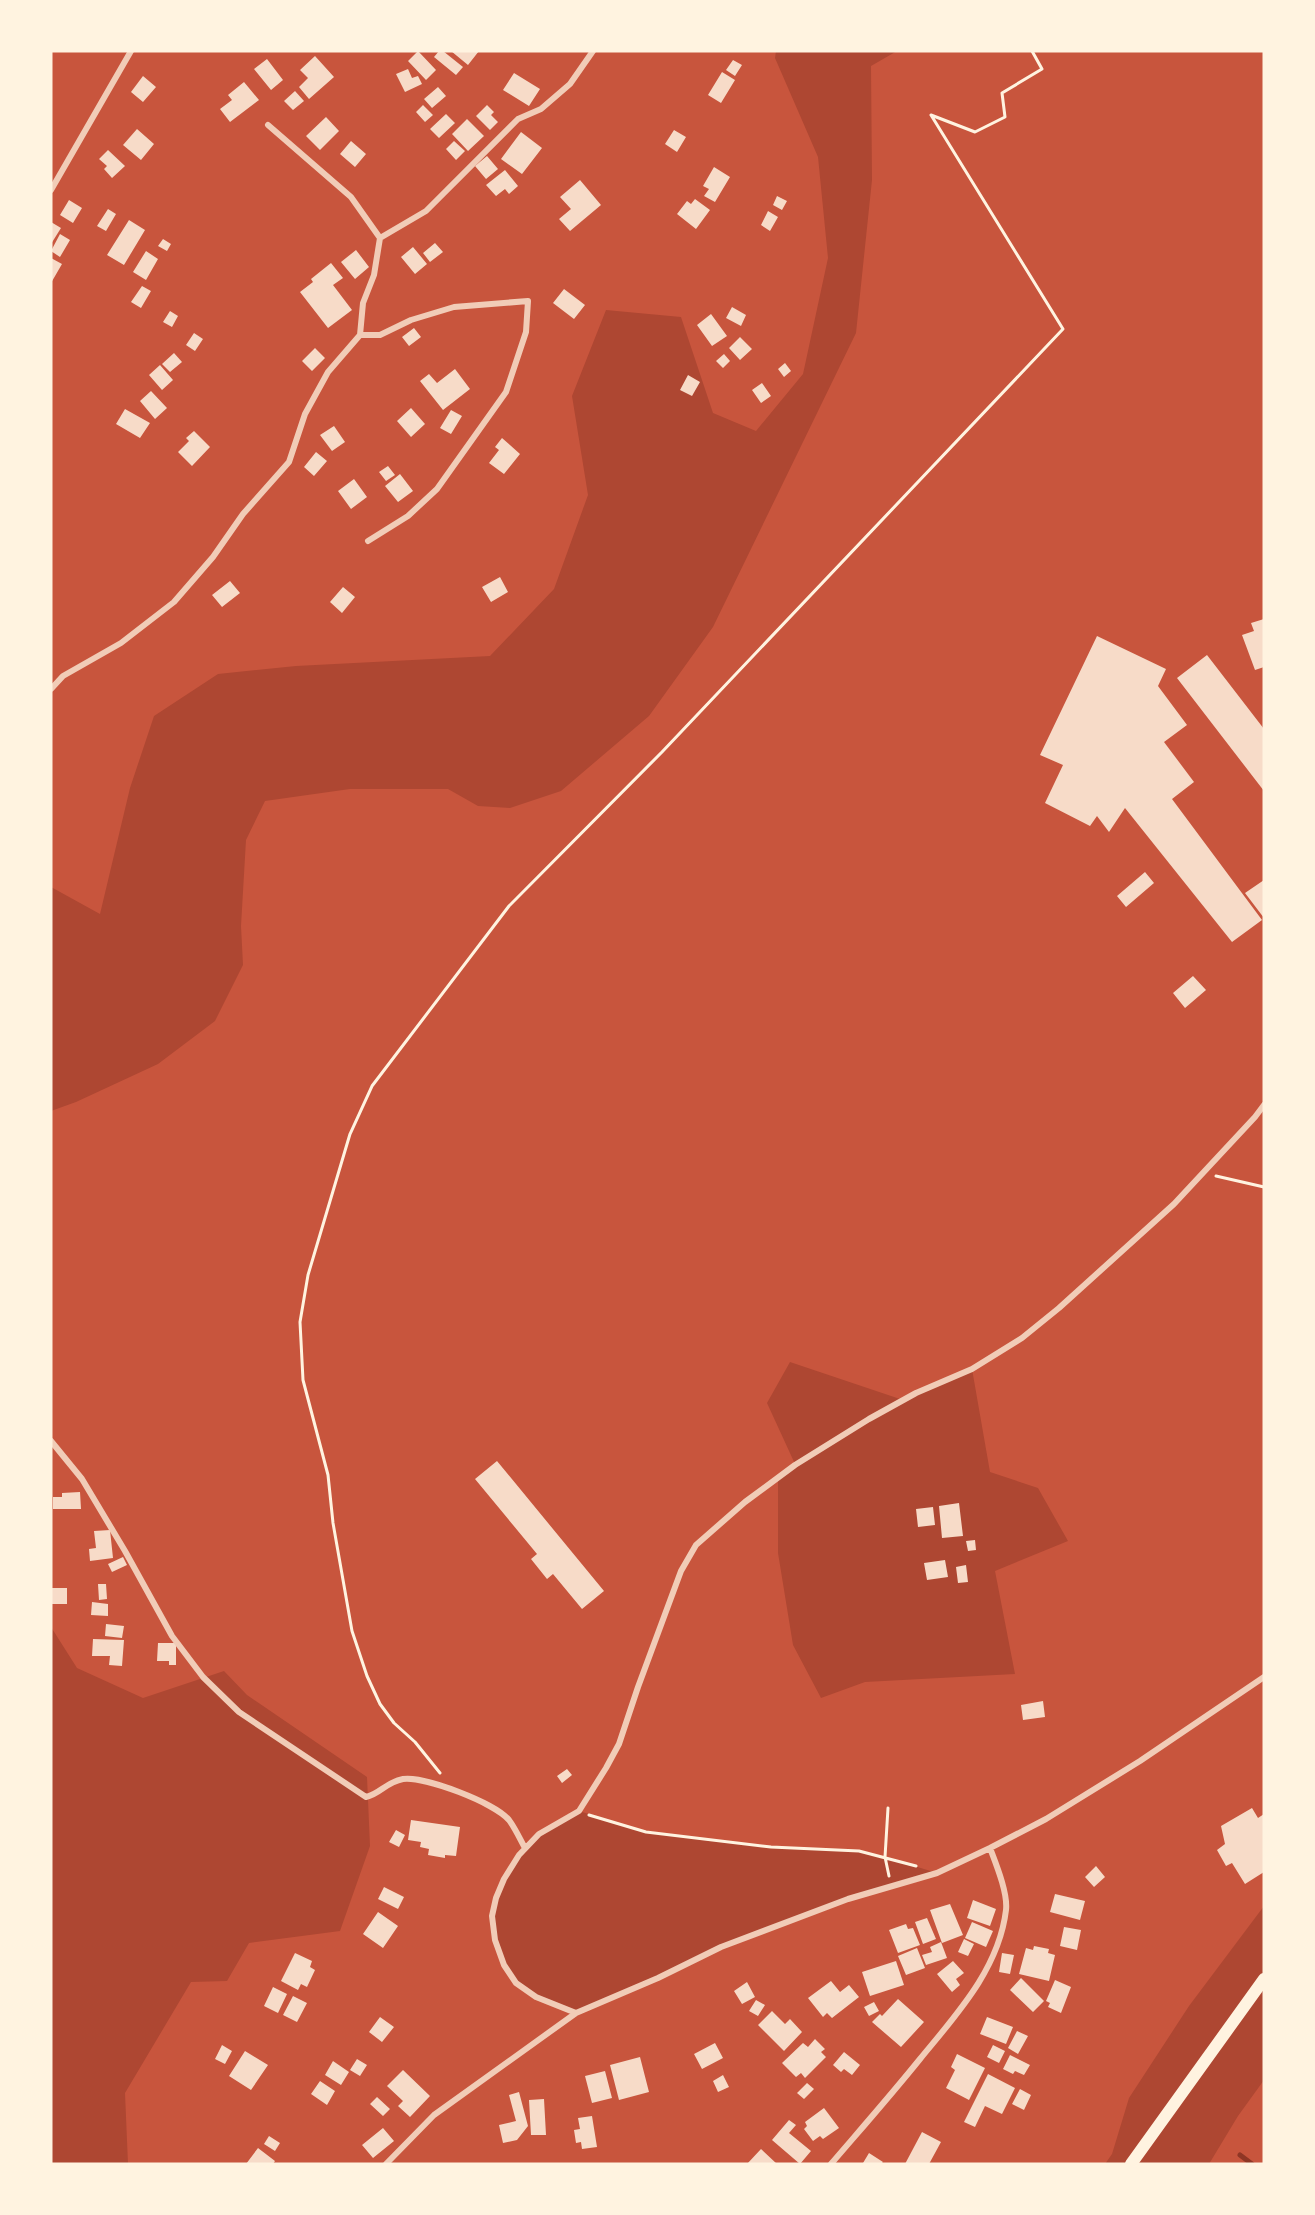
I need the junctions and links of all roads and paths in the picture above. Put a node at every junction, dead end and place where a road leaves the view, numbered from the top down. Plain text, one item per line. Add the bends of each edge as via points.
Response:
1 (131, 51) edge
2 (592, 51) edge
3 (1032, 51) edge
4 (267, 125) dead end
5 (51, 190) edge
6 (380, 238) junction
7 (360, 335) junction
8 (368, 541) dead end
9 (51, 689) edge
10 (1264, 1105) edge
11 (1202, 1173) junction
12 (1264, 1187) edge
13 (51, 1441) edge
14 (1264, 1677) edge
15 (455, 1791) junction
16 (888, 1808) dead end
17 (579, 1811) junction
18 (525, 1848) junction
19 (990, 1848) junction
20 (885, 1857) junction
21 (937, 1873) junction
22 (892, 1886) junction
23 (1264, 1979) edge
24 (576, 2013) junction
25 (386, 2164) edge
26 (831, 2164) edge
27 (1131, 2164) edge

1 - 5 street
2 - 6 street via 570,84 541,109 518,118 426,210
3 - 15 path via 1042,69 1002,93 1005,117 975,132 931,115 1063,329 662,752 510,906 372,1086 350,1134 308,1275 300,1323 303,1380 328,1475 352,1631 367,1676 394,1723
4 - 6 street via 351,197
6 - 7 street via 374,275 363,303
7 - 8 street via 380,335 411,320 454,307 528,302 526,332 506,392 436,489 408,516
7 - 9 street via 328,372 305,414 289,462 174,602 121,643 63,676
10 - 11 street
11 - 12 path
11 - 17 street via 1132,1243 1022,1338 972,1369 868,1419 795,1465 696,1545 670,1600 619,1744
13 - 15 street via 82,1479 172,1636 203,1677 239,1712 366,1797 390,1782 405,1779 418,1779
14 - 19 street via 1140,1761 1046,1819
15 - 18 street via 487,1803 508,1819
16 - 20 path
17 - 18 street via 540,1834
17 - 20 path via 646,1832 771,1847 859,1851
18 - 24 street via 496,1898 492,1917 495,1940 516,1983 536,1997
19 - 21 street
19 - 26 street via 1007,1908 995,1953 959,2012
20 - 21 path
20 - 22 path
21 - 22 street
22 - 24 street via 731,1942
23 - 27 highway
24 - 25 street via 434,2115

